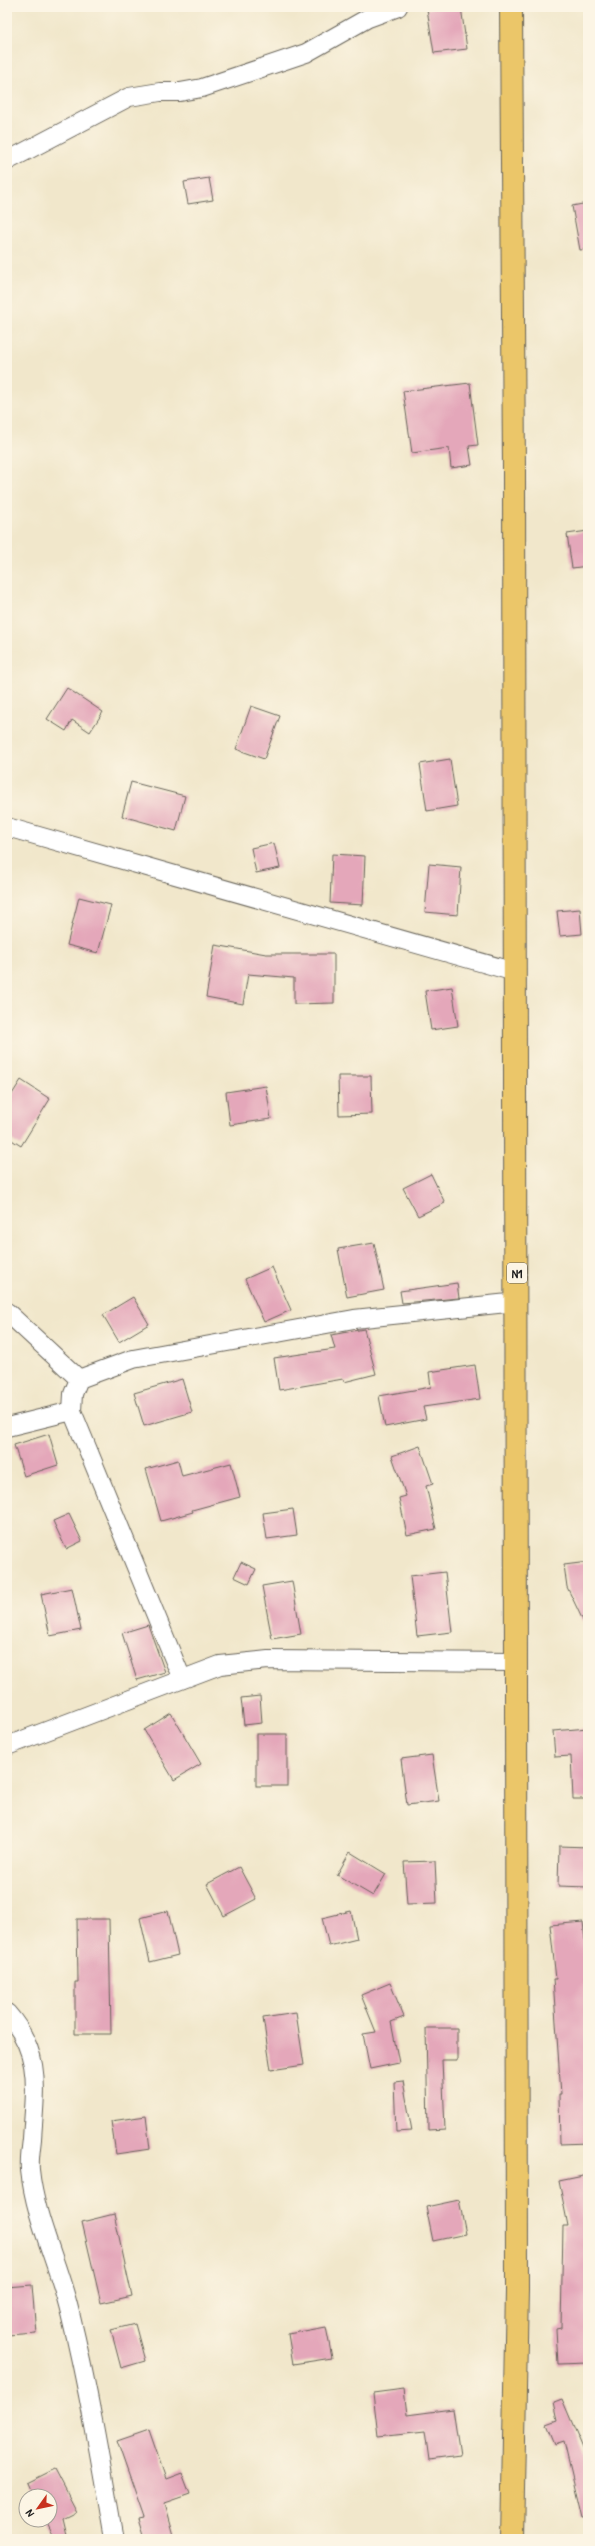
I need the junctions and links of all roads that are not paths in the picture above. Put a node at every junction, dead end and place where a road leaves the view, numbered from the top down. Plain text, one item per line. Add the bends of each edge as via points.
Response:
1 (398, 7) edge
2 (511, 7) edge
3 (7, 161) edge
4 (7, 827) edge
5 (515, 972) junction
6 (517, 1302) junction
7 (7, 1312) edge
8 (80, 1380) junction
9 (72, 1411) junction
10 (7, 1428) edge
11 (516, 1662) junction
12 (182, 1679) junction
13 (7, 1746) edge
14 (7, 2014) edge
15 (114, 2539) edge
16 (512, 2539) edge

1 - 3 street via 368,18 306,53 202,88 129,97
2 - 5 main road, N1
4 - 5 street
5 - 6 main road, N1
6 - 8 street via 354,1319 133,1359
6 - 11 main road, N1
7 - 8 street
8 - 9 street via 73,1394
9 - 10 street
9 - 12 street
11 - 12 street via 268,1660 220,1665
11 - 16 main road, N1 via 517,2290
12 - 13 street
14 - 15 street via 14,2021 33,2059 36,2076 30,2169 43,2225 72,2318

